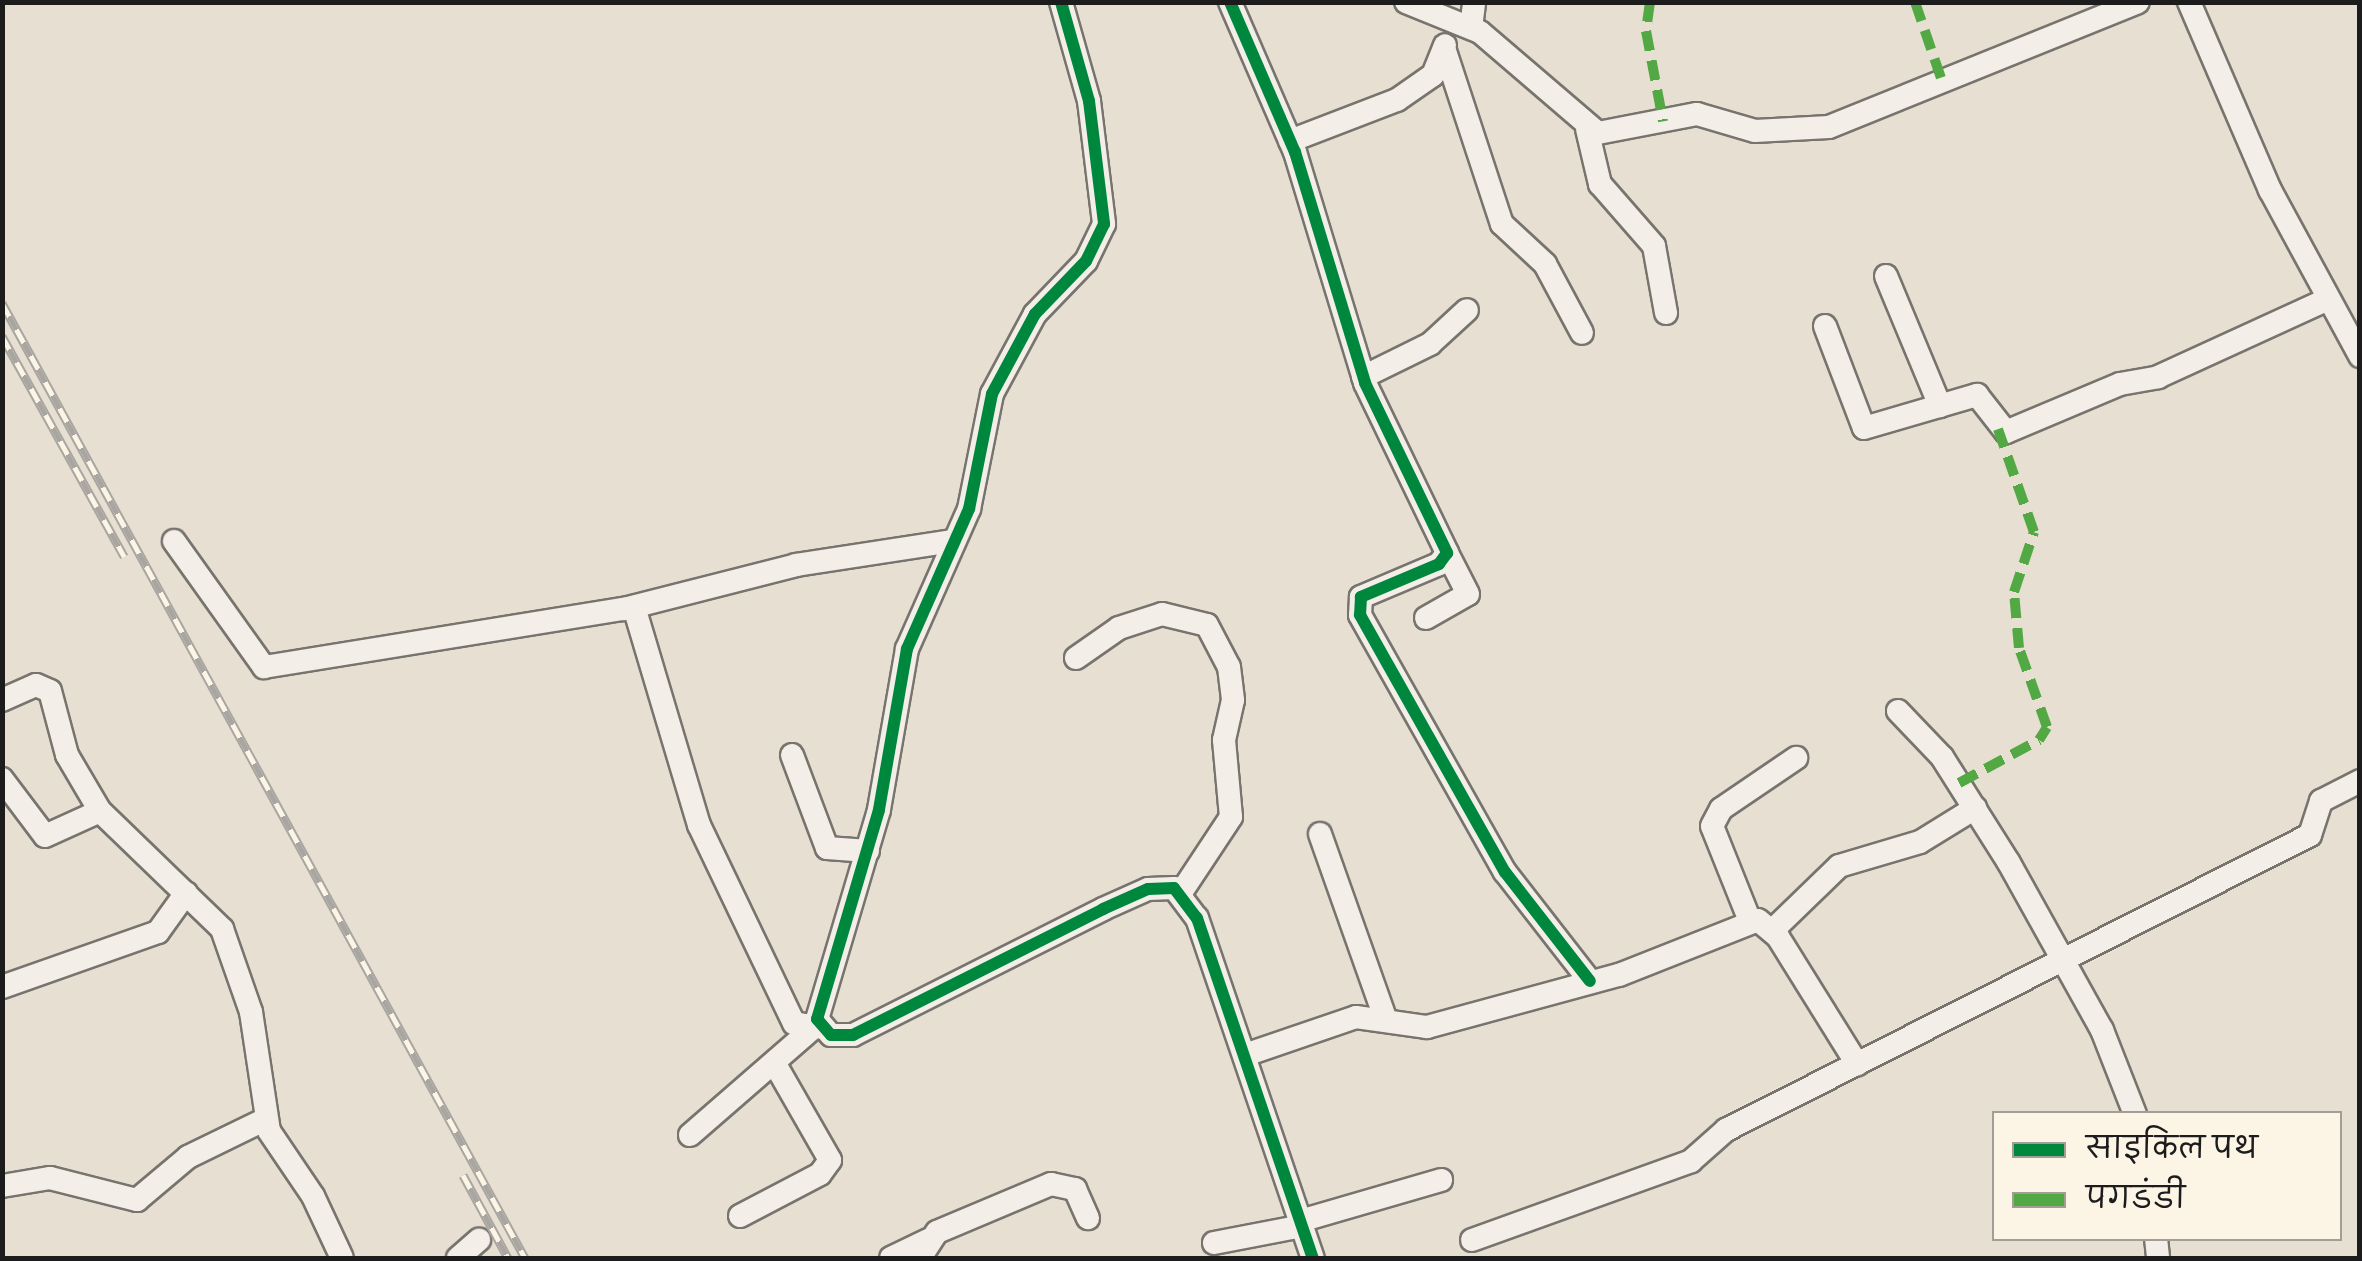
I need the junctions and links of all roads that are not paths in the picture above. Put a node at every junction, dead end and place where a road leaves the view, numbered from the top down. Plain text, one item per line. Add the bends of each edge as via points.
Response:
1 (1060, 2) edge
2 (1230, 2) edge
3 (1406, 2) edge
4 (1474, 2) edge
5 (2138, 2) edge
6 (2188, 2) edge
7 (1444, 22) junction
8 (1471, 28) junction
9 (1445, 51) junction
10 (1587, 129) junction
11 (1290, 142) junction
12 (1886, 276) dead end
13 (2328, 299) junction
14 (1466, 310) dead end
15 (1666, 313) dead end
16 (1826, 326) dead end
17 (1582, 333) dead end
18 (2360, 356) edge
19 (1363, 376) junction
20 (1940, 406) junction
21 (952, 541) junction
22 (174, 542) dead end
23 (1447, 553) junction
24 (634, 607) junction
25 (1426, 618) dead end
26 (1076, 658) dead end
27 (2, 700) edge
28 (1898, 711) dead end
29 (792, 755) dead end
30 (1796, 758) dead end
31 (2, 779) edge
32 (2360, 782) edge
33 (1975, 808) junction
34 (100, 811) junction
35 (1320, 834) dead end
36 (868, 850) junction
37 (186, 893) junction
38 (1180, 894) junction
39 (1750, 921) junction
40 (1773, 930) junction
41 (2059, 958) junction
42 (1590, 981) junction
43 (2, 987) edge
44 (1386, 1020) junction
45 (817, 1029) junction
46 (1245, 1055) junction
47 (775, 1064) junction
48 (1857, 1064) junction
49 (2133, 1111) edge
50 (266, 1119) junction
51 (690, 1135) dead end
52 (1441, 1180) dead end
53 (2, 1186) edge
54 (740, 1216) dead end
55 (1088, 1218) dead end
56 (1301, 1224) junction
57 (479, 1240) dead end
58 (1472, 1240) dead end
59 (1214, 1243) dead end
60 (924, 1249) edge
61 (342, 1258) edge
62 (458, 1258) edge
63 (891, 1258) edge
64 (1312, 1258) edge

1 - 21 street via 1089,101 1104,224 1086,261 1036,314 1004,364 976,487
2 - 11 street
3 - 7 street
4 - 8 street
5 - 10 street via 1828,127 1754,131 1697,114 1611,132
6 - 13 street
7 - 8 street
7 - 9 street
8 - 10 street
9 - 11 street via 1433,75 1397,100
9 - 17 street via 1502,224 1545,264
10 - 15 street via 1600,184 1654,246
11 - 19 street
12 - 20 street
13 - 18 street
13 - 20 street via 2158,377 2120,384 2006,432 1978,395
14 - 19 street via 1430,344
16 - 20 street via 1864,428
19 - 23 street
21 - 24 street via 815,561
21 - 36 street via 907,650
22 - 24 street via 264,667
23 - 25 street via 1468,594
23 - 42 street via 1439,564 1361,597 1360,615 1505,872
24 - 45 street via 699,825 784,1008
26 - 38 street via 1119,628 1162,614 1208,625 1229,667 1233,700 1224,740 1231,817
27 - 34 street via 36,685 50,691 67,754
28 - 33 street via 1942,757
29 - 36 street via 827,848
30 - 39 street via 1722,809 1712,826
31 - 34 street via 46,836
32 - 41 street via 2321,801 2310,835
33 - 40 street via 1936,835 1839,866
33 - 41 street
34 - 37 street
35 - 44 street
36 - 45 street via 816,1009
37 - 43 street via 158,932
37 - 50 street via 228,942 251,1012
38 - 45 street via 1148,889 852,1035
38 - 46 street via 1197,918
39 - 40 street
39 - 42 street
40 - 48 street
41 - 48 street
41 - 49 street via 2102,1030
42 - 44 street via 1427,1027
44 - 46 street via 1356,1017
45 - 47 street
46 - 56 street
47 - 51 street
47 - 54 street via 830,1160 820,1174
48 - 58 street via 1726,1130 1691,1161
50 - 53 street via 188,1157 138,1200 50,1178
50 - 61 street
52 - 56 street
55 - 60 street via 1076,1188 1059,1182
56 - 59 street
56 - 64 street
57 - 62 street
60 - 63 street

